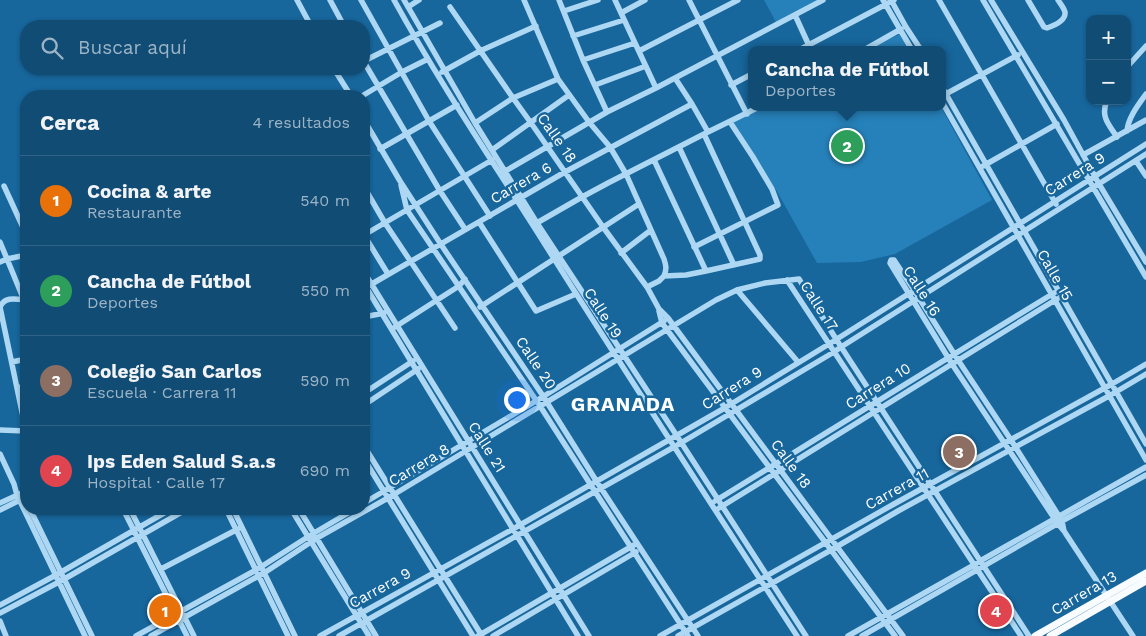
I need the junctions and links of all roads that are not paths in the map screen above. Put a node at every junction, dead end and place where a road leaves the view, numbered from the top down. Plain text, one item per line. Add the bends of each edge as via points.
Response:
1 (297, 0) edge
2 (330, 0) edge
3 (361, 0) edge
4 (394, 0) edge
5 (404, 0) edge
6 (419, 0) edge
7 (524, 0) edge
8 (559, 0) edge
9 (598, 0) edge
10 (615, 0) edge
11 (645, 0) edge
12 (688, 0) edge
13 (738, 0) edge
14 (824, 0) edge
15 (939, 0) edge
16 (983, 0) edge
17 (991, 0) edge
18 (1028, 0) edge
19 (1058, 0) edge
20 (889, 1) edge
21 (408, 6) junction
22 (450, 7) dead end
23 (564, 11) junction
24 (795, 15) junction
25 (623, 16) junction
26 (308, 20) edge
27 (341, 20) edge
28 (698, 20) junction
29 (440, 23) dead end
30 (536, 26) junction
31 (903, 28) junction
32 (422, 32) junction
33 (414, 36) junction
34 (573, 36) junction
35 (635, 43) junction
36 (810, 46) edge
37 (812, 46) edge
38 (871, 46) edge
39 (910, 46) edge
40 (918, 46) edge
41 (1146, 46) edge
42 (388, 49) junction
43 (638, 50) junction
44 (480, 51) junction
45 (1019, 54) junction
46 (716, 56) junction
47 (370, 59) edge
48 (428, 59) junction
49 (583, 60) junction
50 (1131, 63) edge
51 (646, 66) junction
52 (444, 70) junction
53 (370, 72) edge
54 (402, 72) junction
55 (438, 74) junction
56 (981, 74) junction
57 (338, 75) edge
58 (748, 76) edge
59 (675, 78) junction
60 (558, 79) junction
61 (595, 84) junction
62 (731, 85) junction
63 (379, 87) junction
64 (656, 88) junction
65 (347, 90) edge
66 (370, 92) edge
67 (946, 93) edge
68 (1146, 94) edge
69 (569, 95) junction
70 (946, 97) edge
71 (513, 98) junction
72 (692, 104) junction
73 (457, 105) junction
74 (1106, 105) edge
75 (946, 109) edge
76 (753, 111) edge
77 (607, 112) junction
78 (747, 114) junction
79 (1064, 120) junction
80 (1146, 120) edge
81 (429, 121) junction
82 (590, 122) junction
83 (730, 122) junction
84 (474, 123) junction
85 (532, 123) junction
86 (1056, 124) junction
87 (370, 131) edge
88 (1127, 131) junction
89 (706, 133) junction
90 (406, 135) junction
91 (1117, 137) junction
92 (1021, 144) junction
93 (1146, 144) edge
94 (548, 147) junction
95 (610, 147) junction
96 (679, 147) junction
97 (380, 149) junction
98 (492, 150) junction
99 (1146, 154) edge
100 (1083, 155) junction
101 (492, 160) junction
102 (654, 160) junction
103 (1136, 161) junction
104 (986, 164) junction
105 (979, 168) junction
106 (565, 172) junction
107 (502, 173) junction
108 (626, 174) junction
109 (1095, 176) junction
110 (1146, 176) edge
111 (464, 177) junction
112 (1089, 180) junction
113 (400, 181) junction
114 (4, 186) dead end
115 (1096, 186) junction
116 (440, 191) junction
117 (582, 196) junction
118 (370, 197) edge
119 (519, 198) junction
120 (1054, 202) junction
121 (639, 204) junction
122 (416, 205) junction
123 (407, 210) junction
124 (1058, 210) junction
125 (490, 216) junction
126 (20, 221) edge
127 (744, 221) junction
128 (479, 222) junction
129 (385, 223) junction
130 (535, 224) junction
131 (1020, 224) junction
132 (603, 227) junction
133 (1013, 228) junction
134 (465, 229) junction
135 (651, 230) junction
136 (1024, 231) junction
137 (370, 232) edge
138 (719, 234) junction
139 (1018, 235) junction
140 (0, 242) edge
141 (440, 243) junction
142 (370, 245) edge
143 (694, 246) junction
144 (433, 248) junction
145 (621, 253) junction
146 (20, 256) edge
147 (556, 257) junction
148 (7, 259) junction
149 (0, 262) edge
150 (411, 262) junction
151 (734, 265) junction
152 (1144, 265) edge
153 (706, 271) junction
154 (388, 274) junction
155 (664, 276) junction
156 (1146, 277) edge
157 (465, 279) junction
158 (787, 280) junction
159 (517, 282) junction
160 (370, 283) edge
161 (573, 283) junction
162 (459, 286) junction
163 (647, 287) junction
164 (20, 290) edge
165 (370, 290) edge
166 (737, 290) junction
167 (1058, 290) junction
168 (912, 291) junction
169 (1051, 294) junction
170 (577, 295) junction
171 (1062, 296) junction
172 (916, 299) junction
173 (1055, 300) junction
174 (20, 301) edge
175 (436, 301) junction
176 (482, 305) junction
177 (659, 309) junction
178 (476, 310) junction
179 (385, 313) junction
180 (370, 316) edge
181 (668, 318) junction
182 (662, 323) junction
183 (673, 326) junction
184 (394, 327) junction
185 (455, 328) dead end
186 (667, 330) junction
187 (836, 339) junction
188 (829, 344) junction
189 (841, 347) junction
190 (620, 349) junction
191 (834, 352) junction
192 (614, 353) junction
193 (624, 356) junction
194 (951, 356) junction
195 (618, 359) junction
196 (20, 360) edge
197 (414, 360) junction
198 (12, 362) junction
199 (798, 362) junction
200 (955, 362) junction
201 (1146, 364) edge
202 (419, 368) junction
203 (1146, 374) edge
204 (1112, 384) junction
205 (20, 387) edge
206 (17, 388) junction
207 (1105, 388) junction
208 (370, 389) edge
209 (1116, 392) junction
210 (1109, 396) junction
211 (20, 399) edge
212 (545, 399) junction
213 (370, 401) edge
214 (876, 402) junction
215 (538, 403) junction
216 (731, 404) junction
217 (870, 406) junction
218 (725, 408) junction
219 (881, 408) junction
220 (736, 410) junction
221 (874, 412) junction
222 (730, 415) junction
223 (0, 430) edge
224 (20, 431) edge
225 (677, 436) junction
226 (670, 440) junction
227 (1011, 440) junction
228 (681, 442) junction
229 (470, 444) junction
230 (1004, 444) junction
231 (1146, 444) edge
232 (674, 447) junction
233 (1016, 447) junction
234 (464, 448) junction
235 (1009, 451) junction
236 (0, 454) edge
237 (370, 457) edge
238 (1146, 460) edge
239 (775, 464) junction
240 (370, 467) edge
241 (1146, 467) edge
242 (769, 468) junction
243 (780, 470) junction
244 (774, 474) junction
245 (1146, 475) edge
246 (599, 484) junction
247 (742, 484) junction
248 (931, 484) junction
249 (591, 485) junction
250 (924, 488) junction
251 (387, 490) junction
252 (595, 491) junction
253 (746, 491) junction
254 (935, 491) junction
255 (20, 493) edge
256 (394, 495) junction
257 (928, 495) junction
258 (20, 498) edge
259 (388, 498) junction
260 (20, 499) edge
261 (718, 499) junction
262 (370, 500) edge
263 (0, 503) edge
264 (710, 503) junction
265 (894, 504) junction
266 (722, 506) junction
267 (370, 508) edge
268 (0, 510) edge
269 (715, 511) junction
270 (898, 511) junction
271 (31, 515) edge
272 (33, 515) edge
273 (125, 515) edge
274 (133, 515) edge
275 (161, 515) edge
276 (176, 515) edge
277 (230, 515) edge
278 (235, 515) edge
279 (295, 515) edge
280 (302, 515) edge
281 (346, 515) edge
282 (357, 515) edge
283 (1058, 520) junction
284 (520, 524) junction
285 (140, 527) junction
286 (239, 528) junction
287 (513, 529) junction
288 (133, 530) junction
289 (524, 531) junction
290 (143, 534) junction
291 (517, 535) junction
292 (308, 536) junction
293 (137, 537) junction
294 (314, 538) junction
295 (829, 542) junction
296 (637, 543) junction
297 (631, 547) junction
298 (641, 549) junction
299 (834, 549) junction
300 (635, 553) junction
301 (982, 564) junction
302 (258, 568) junction
303 (976, 568) junction
304 (161, 569) junction
305 (440, 569) junction
306 (434, 572) junction
307 (58, 573) junction
308 (1146, 573) edge
309 (261, 574) junction
310 (445, 576) junction
311 (767, 576) junction
312 (439, 580) junction
313 (760, 580) junction
314 (62, 581) junction
315 (1146, 581) edge
316 (772, 584) junction
317 (559, 588) junction
318 (765, 588) junction
319 (552, 592) junction
320 (563, 595) junction
321 (1109, 598) junction
322 (556, 599) junction
323 (0, 605) edge
324 (0, 613) edge
325 (359, 613) junction
326 (184, 614) junction
327 (177, 617) junction
328 (886, 619) junction
329 (0, 620) edge
330 (688, 620) junction
331 (364, 622) junction
332 (681, 624) junction
333 (693, 628) junction
334 (687, 634) edge
335 (480, 635) edge
336 (804, 635) edge
337 (6, 636) edge
338 (85, 636) edge
339 (92, 636) edge
340 (136, 636) edge
341 (150, 636) edge
342 (187, 636) edge
343 (194, 636) edge
344 (288, 636) edge
345 (295, 636) edge
346 (320, 636) edge
347 (339, 636) edge
348 (369, 636) edge
349 (376, 636) edge
350 (473, 636) edge
351 (493, 636) edge
352 (578, 636) edge
353 (589, 636) edge
354 (660, 636) edge
355 (678, 636) edge
356 (698, 636) edge
357 (797, 636) edge
358 (848, 636) edge
359 (862, 636) edge
360 (895, 636) edge
361 (903, 636) edge
362 (1021, 636) edge
363 (1029, 636) edge
364 (1035, 636) edge
365 (1050, 636) edge
366 (1134, 636) edge

1 - 26 street
2 - 27 street
3 - 42 street
4 - 33 street, Calle 19
5 - 21 street, Calle 19
6 - 21 street
7 - 30 street
8 - 23 street
9 - 23 street
10 - 25 street
11 - 25 street
12 - 28 street
13 - 28 street
14 - 24 street
15 - 56 street
16 - 45 street
17 - 45 street
18 - 19 street via 1047,28 1064,16
20 - 31 street
20 - 37 street
21 - 32 street, Calle 19
22 - 44 street, Calle 18
23 - 34 street
24 - 36 street
24 - 46 street
25 - 34 street
25 - 35 street
28 - 43 street
28 - 46 street
29 - 32 street
30 - 44 street
30 - 60 street
31 - 38 street
31 - 39 street
31 - 40 street
32 - 33 street
32 - 52 street, Calle 19
33 - 42 street
33 - 48 street, Calle 19
34 - 49 street
35 - 43 street
35 - 49 street
41 - 50 street
42 - 47 street
42 - 54 street
43 - 51 street
44 - 52 street
44 - 71 street, Calle 18
45 - 56 street
45 - 79 street
45 - 86 street
46 - 59 street
46 - 62 street
48 - 54 street
48 - 55 street, Calle 19
49 - 61 street
51 - 61 street
51 - 64 street
52 - 55 street
52 - 84 street, Calle 19
53 - 63 street
54 - 63 street
54 - 81 street
55 - 73 street, Calle 19
56 - 67 street
56 - 92 street
57 - 65 street
58 - 62 street
59 - 64 street
59 - 72 street
60 - 69 street
60 - 71 street
61 - 77 street
62 - 78 street
63 - 66 street
63 - 90 street
64 - 77 street
68 - 88 street
69 - 82 street
69 - 85 street
70 - 104 street, Calle 15
71 - 84 street
71 - 85 street, Calle 18
72 - 89 street
72 - 95 street, Carrera 6
73 - 81 street
73 - 101 street, Calle 19
74 - 91 street via 1104,114
75 - 105 street, Calle 15
76 - 78 street
77 - 82 street
78 - 83 street
79 - 86 street
79 - 100 street
80 - 88 street
81 - 90 street
81 - 111 street
82 - 94 street
82 - 95 street
83 - 89 street
83 - 127 street via 778,204
84 - 98 street, Calle 19
85 - 94 street, Calle 18
85 - 98 street
86 - 92 street
86 - 112 street
87 - 97 street, Calle 20
88 - 91 street
89 - 96 street
89 - 127 street
90 - 97 street
90 - 116 street
91 - 100 street
92 - 104 street
92 - 120 street
93 - 109 street, Carrera 9
94 - 106 street, Calle 18
94 - 107 street
95 - 106 street, Carrera 6
95 - 108 street
96 - 102 street
96 - 138 street
97 - 113 street, Calle 20
98 - 107 street, Calle 19
99 - 103 street, Carrera 9
100 - 109 street
101 - 107 street, Calle 19
101 - 111 street
102 - 108 street
102 - 143 street
103 - 110 street
103 - 115 street, Carrera 9
104 - 105 street
104 - 131 street, Calle 15
105 - 133 street, Calle 15
106 - 117 street, Calle 18
106 - 119 street, Carrera 6
107 - 119 street, Calle 19
108 - 117 street
108 - 121 street
109 - 112 street, Carrera 9
109 - 115 street
111 - 116 street
111 - 125 street
112 - 115 street
112 - 120 street, Carrera 9
113 - 122 street, Calle 20
113 - 123 street, Calle 20
114 - 126 street
115 - 124 street, Carrera 9
115 - 152 street
116 - 122 street
116 - 134 street
117 - 130 street
117 - 132 street, Calle 18
118 - 129 street
119 - 125 street, Carrera 6
119 - 130 street, Calle 19
120 - 124 street
120 - 131 street, Carrera 9
121 - 132 street
121 - 135 street
122 - 123 street
122 - 141 street, Calle 20
123 - 129 street
123 - 144 street, Calle 20
124 - 136 street, Carrera 9
125 - 128 street, Carrera 6
127 - 138 street
127 - 151 street via 760,259
128 - 134 street, Carrera 6
128 - 159 street
129 - 137 street
129 - 150 street
130 - 147 street, Calle 19
131 - 133 street, Carrera 9
131 - 136 street, Calle 15
132 - 145 street, Calle 18
132 - 147 street
133 - 139 street, Calle 15
133 - 168 street, Carrera 9
134 - 141 street, Carrera 6
135 - 145 street
135 - 155 street via 667,266
136 - 139 street, Carrera 9
136 - 167 street, Calle 15
138 - 143 street
138 - 151 street
139 - 169 street, Calle 15
139 - 172 street, Carrera 9
140 - 148 street
141 - 144 street, Carrera 6
141 - 157 street, Calle 20
142 - 154 street
143 - 153 street
144 - 150 street, Carrera 6
144 - 162 street, Calle 20
145 - 163 street, Calle 18
146 - 148 street
147 - 159 street
147 - 161 street, Calle 19
148 - 149 street
148 - 164 street
150 - 154 street, Carrera 6
150 - 175 street
151 - 153 street
152 - 156 street
153 - 155 street
154 - 160 street, Carrera 6
155 - 163 street
157 - 162 street
157 - 176 street, Calle 20
158 - 166 street, Carrera 8
158 - 187 street, Calle 17 via 799,279
158 - 188 street, Calle 17
159 - 170 street via 536,310
159 - 176 street
161 - 170 street, Calle 19
161 - 190 street, Calle 19 via 584,293
162 - 175 street
162 - 178 street, Calle 20
163 - 177 street, Calle 18
165 - 179 street, Calle 21
166 - 183 street, Carrera 8
166 - 199 street
167 - 169 street, Carrera 10
167 - 171 street, Calle 15
168 - 168 street, Calle 16 via 894,260 890,260 890,263
168 - 172 street, Calle 16
168 - 187 street, Carrera 9
169 - 173 street, Calle 15
169 - 194 street, Carrera 10
170 - 192 street, Calle 19
171 - 173 street, Carrera 10
171 - 204 street, Calle 15
172 - 189 street, Carrera 9
172 - 194 street, Calle 16
173 - 200 street, Carrera 10
173 - 207 street, Calle 15
174 - 198 street via 7,300 0,307
175 - 184 street
175 - 185 street
176 - 178 street
176 - 212 street, Calle 20
177 - 181 street, Calle 18
177 - 182 street, Calle 18
178 - 215 street, Calle 20
179 - 180 street
179 - 184 street, Calle 21
181 - 182 street, Carrera 8
181 - 183 street, Calle 18
182 - 186 street, Calle 18
182 - 190 street, Carrera 8
183 - 186 street, Carrera 8
183 - 216 street, Calle 18
184 - 197 street, Calle 21
186 - 193 street, Carrera 8
186 - 218 street, Calle 18
187 - 188 street, Carrera 9
187 - 189 street, Calle 17
188 - 191 street, Calle 17
188 - 199 street, Carrera 9
189 - 191 street, Carrera 9
189 - 214 street, Calle 17
190 - 192 street, Carrera 8
190 - 193 street, Calle 19
191 - 217 street, Calle 17
191 - 220 street, Carrera 9
192 - 195 street, Calle 19
192 - 212 street, Carrera 8
193 - 195 street, Carrera 8
193 - 225 street, Calle 19
194 - 200 street, Calle 16
194 - 214 street, Carrera 10
195 - 212 street, Carrera 8
195 - 226 street, Calle 19
196 - 198 street
197 - 202 street, Calle 21
197 - 208 street
198 - 206 street
199 - 216 street, Carrera 9
200 - 219 street, Carrera 10
200 - 227 street, Calle 16
200 - 230 street, Calle 16
201 - 204 street, Carrera 11
202 - 213 street
202 - 229 street, Calle 21
202 - 234 street, Calle 21
203 - 209 street, Carrera 11
204 - 207 street, Carrera 11
204 - 209 street, Calle 15
205 - 206 street
206 - 211 street
207 - 210 street, Calle 15
207 - 227 street, Carrera 11
209 - 210 street, Carrera 11
209 - 231 street, Calle 15
210 - 233 street, Carrera 11
210 - 238 street, Calle 15
212 - 215 street, Carrera 8
212 - 246 street, Calle 20
214 - 217 street, Carrera 10
214 - 219 street, Calle 17
215 - 229 street, Carrera 8
215 - 249 street, Calle 20
216 - 218 street, Carrera 9
216 - 220 street, Calle 18
217 - 221 street, Calle 17
217 - 239 street, Carrera 10
218 - 222 street, Calle 18
218 - 225 street, Carrera 9
219 - 221 street, Carrera 10
219 - 248 street, Calle 17
220 - 222 street, Carrera 9
220 - 239 street, Calle 18
221 - 243 street, Carrera 10
221 - 250 street, Calle 17
222 - 228 street, Carrera 9
222 - 242 street, Calle 18
223 - 224 street
225 - 226 street, Carrera 9
225 - 228 street, Calle 19
226 - 232 street, Calle 19
226 - 246 street, Carrera 9
227 - 230 street, Carrera 11
227 - 233 street, Calle 16
228 - 232 street, Carrera 9
228 - 261 street, Calle 19
229 - 234 street, Carrera 8
229 - 284 street, Calle 21
230 - 235 street, Calle 16
230 - 248 street, Carrera 11
232 - 246 street, Carrera 9
232 - 264 street, Calle 19
233 - 235 street, Carrera 11
233 - 283 street, Calle 16
234 - 251 street, Carrera 8
234 - 256 street, Carrera 8
234 - 287 street, Calle 21
235 - 254 street, Carrera 11
235 - 283 street, Calle 16
236 - 255 street
237 - 251 street
239 - 242 street, Carrera 10
239 - 243 street, Calle 18
240 - 251 street
241 - 283 street
242 - 244 street, Calle 18
242 - 247 street, Carrera 10
243 - 244 street, Carrera 10
243 - 295 street, Calle 18
244 - 253 street, Carrera 10
244 - 295 street, Calle 18
245 - 283 street
246 - 249 street, Carrera 9
246 - 252 street, Carrera 9
246 - 296 street, Calle 20
247 - 253 street
247 - 261 street, Carrera 10
248 - 250 street, Carrera 11
248 - 254 street, Calle 17
249 - 252 street, Calle 20
249 - 284 street, Carrera 9
250 - 257 street, Calle 17
250 - 265 street, Carrera 11
251 - 256 street
251 - 259 street
251 - 262 street, Carrera 8
252 - 289 street, Carrera 9
252 - 297 street, Calle 20
253 - 266 street, Carrera 10
254 - 257 street, Carrera 11
254 - 301 street, Calle 17
256 - 259 street, Carrera 8
256 - 305 street
257 - 270 street, Carrera 11
257 - 303 street, Calle 17
258 - 263 street
259 - 267 street, Carrera 8
259 - 306 street
260 - 268 street
261 - 264 street, Carrera 10
261 - 266 street, Calle 19
264 - 269 street, Calle 19
265 - 270 street
265 - 295 street, Carrera 11
266 - 269 street, Carrera 10
266 - 311 street, Calle 19
269 - 313 street, Calle 19
270 - 299 street, Carrera 11
271 - 307 street
272 - 307 street
273 - 288 street
274 - 285 street
275 - 285 street
276 - 290 street
277 - 286 street
278 - 286 street
279 - 292 street
280 - 294 street
281 - 294 street, Carrera 8
282 - 294 street, Carrera 8
283 - 301 street
283 - 321 street, Calle 16
284 - 287 street, Carrera 9
284 - 289 street, Calle 21
285 - 288 street
285 - 290 street
286 - 302 street
286 - 304 street
287 - 291 street, Calle 21
287 - 305 street, Carrera 9
288 - 293 street
288 - 307 street
289 - 291 street, Carrera 9
289 - 317 street, Calle 21
290 - 293 street
290 - 304 street
291 - 310 street, Carrera 9
291 - 319 street, Calle 21
292 - 294 street
292 - 302 street, Carrera 8
293 - 314 street
293 - 327 street
294 - 309 street, Carrera 8
294 - 325 street
295 - 299 street, Calle 18
295 - 311 street, Carrera 11
296 - 297 street
296 - 298 street, Calle 20
297 - 300 street, Calle 20
297 - 317 street
298 - 300 street
298 - 330 street, Calle 20
299 - 316 street, Carrera 11
299 - 328 street, Calle 18
300 - 320 street
300 - 332 street, Calle 20
301 - 303 street
301 - 363 street, Calle 17
302 - 309 street
302 - 326 street, Carrera 8
303 - 328 street
303 - 362 street, Calle 17
304 - 326 street
305 - 306 street, Carrera 9
305 - 310 street
306 - 312 street
306 - 325 street, Carrera 9
307 - 314 street
307 - 323 street
308 - 321 main road, Carrera 13
309 - 326 street, Carrera 8
309 - 344 street
309 - 345 street
310 - 312 street, Carrera 9
310 - 335 street
311 - 313 street, Carrera 11
311 - 316 street, Calle 19
312 - 331 street, Carrera 9
312 - 350 street
313 - 318 street, Calle 19
313 - 330 street, Carrera 11
314 - 324 street
314 - 338 street
314 - 339 street
315 - 321 main road, Carrera 13
316 - 318 street, Carrera 11
316 - 336 street, Calle 19
317 - 319 street
317 - 320 street, Calle 21
318 - 333 street, Carrera 11
318 - 357 street, Calle 19
319 - 322 street, Calle 21
319 - 335 street
320 - 322 street
320 - 353 street, Calle 21
321 - 364 main road, Carrera 13
321 - 365 main road, Carrera 13
321 - 366 street, Calle 16
322 - 351 street
322 - 352 street, Calle 21
325 - 331 street
325 - 346 street, Carrera 9
326 - 327 street, Carrera 8
326 - 343 street
327 - 340 street, Carrera 8
327 - 341 street, Carrera 8
327 - 342 street
328 - 358 street
328 - 359 street
328 - 360 street, Calle 18
328 - 361 street, Calle 18
329 - 337 street
330 - 332 street, Carrera 11
330 - 333 street, Calle 20
331 - 347 street, Carrera 9
331 - 348 street
331 - 349 street
332 - 334 street, Calle 20
332 - 354 street, Carrera 11
333 - 334 street, Carrera 11
333 - 356 street, Calle 20
334 - 355 street, Carrera 11

